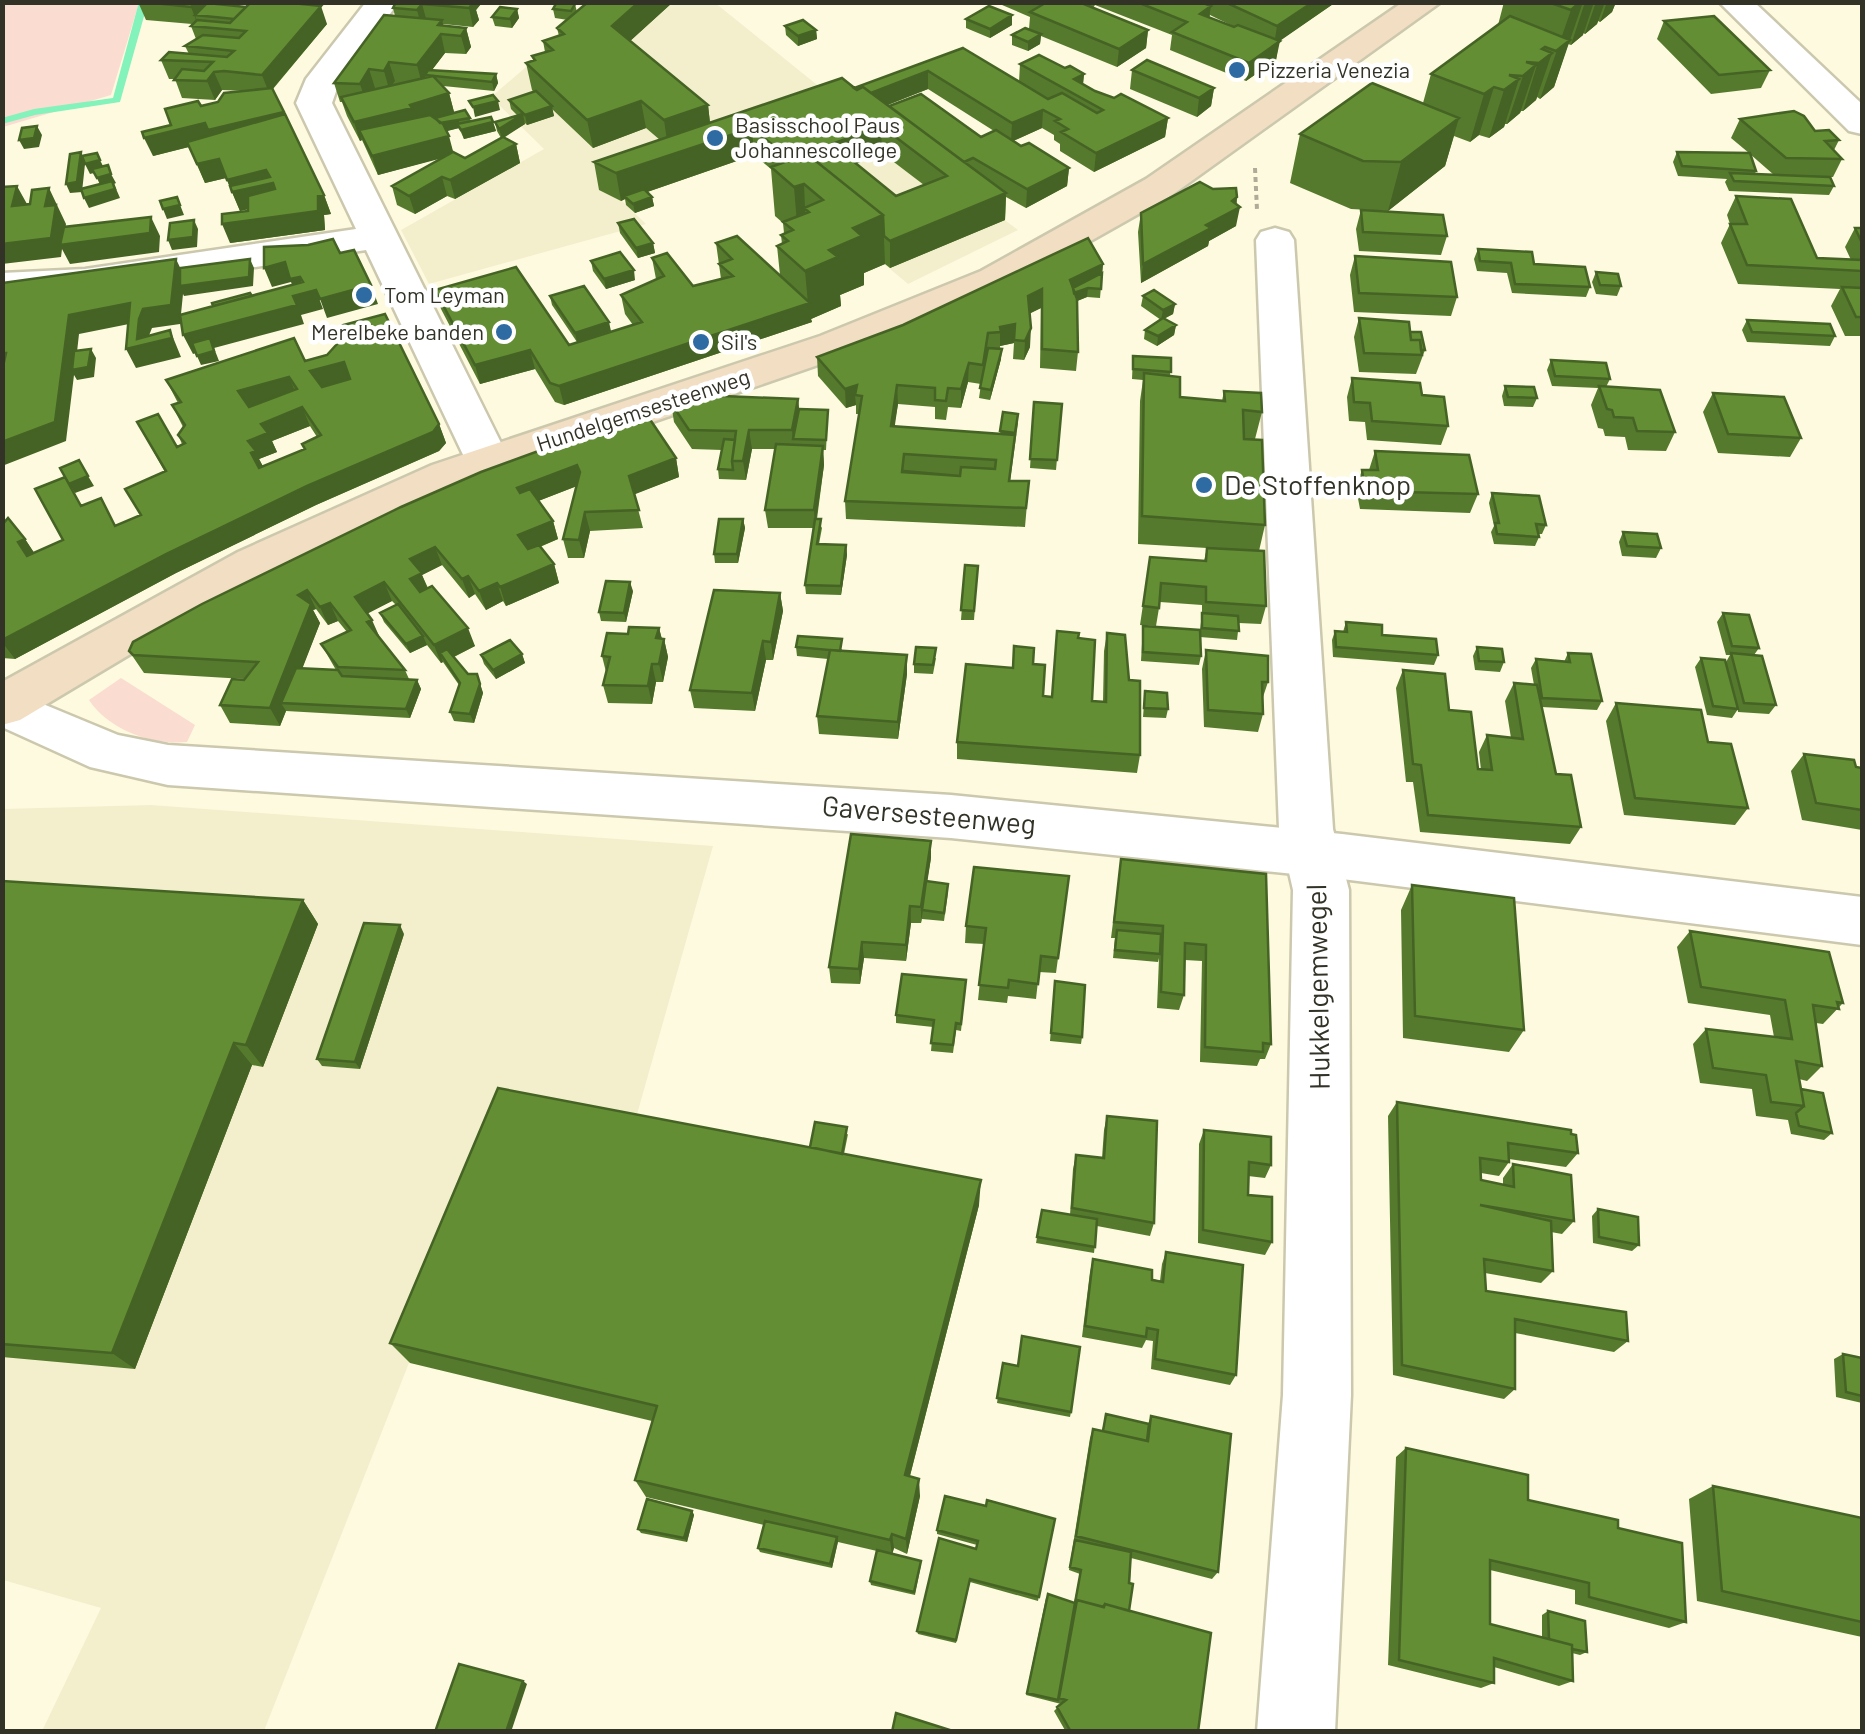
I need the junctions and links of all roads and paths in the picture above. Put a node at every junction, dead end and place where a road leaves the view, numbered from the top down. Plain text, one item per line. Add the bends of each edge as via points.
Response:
1 (383, 2) edge
2 (1426, 2) edge
3 (1734, 2) edge
4 (1862, 124) edge
5 (1228, 142) junction
6 (379, 236) junction
7 (1276, 240) joint
8 (2, 285) edge
9 (488, 461) junction
10 (3, 706) edge
11 (1313, 854) junction
12 (1862, 921) edge
13 (1296, 1732) edge

1 - 6 street via 323,79 314,103
2 - 5 main road, Hundelgemsesteenweg
3 - 4 street
5 - 7 path via 1255,168 1257,217
5 - 9 main road, Hundelgemsesteenweg via 995,279 835,345
6 - 8 street via 84,281
6 - 9 street
7 - 11 street, Hukkelgemwegel via 1306,829
9 - 10 main road, Hundelgemsesteenweg via 256,564
10 - 11 street, Gaversesteenweg via 98,750 160,764 980,818
11 - 12 street, Gaversesteenweg
11 - 13 street, Hukkelgemwegel via 1321,890 1317,1396

